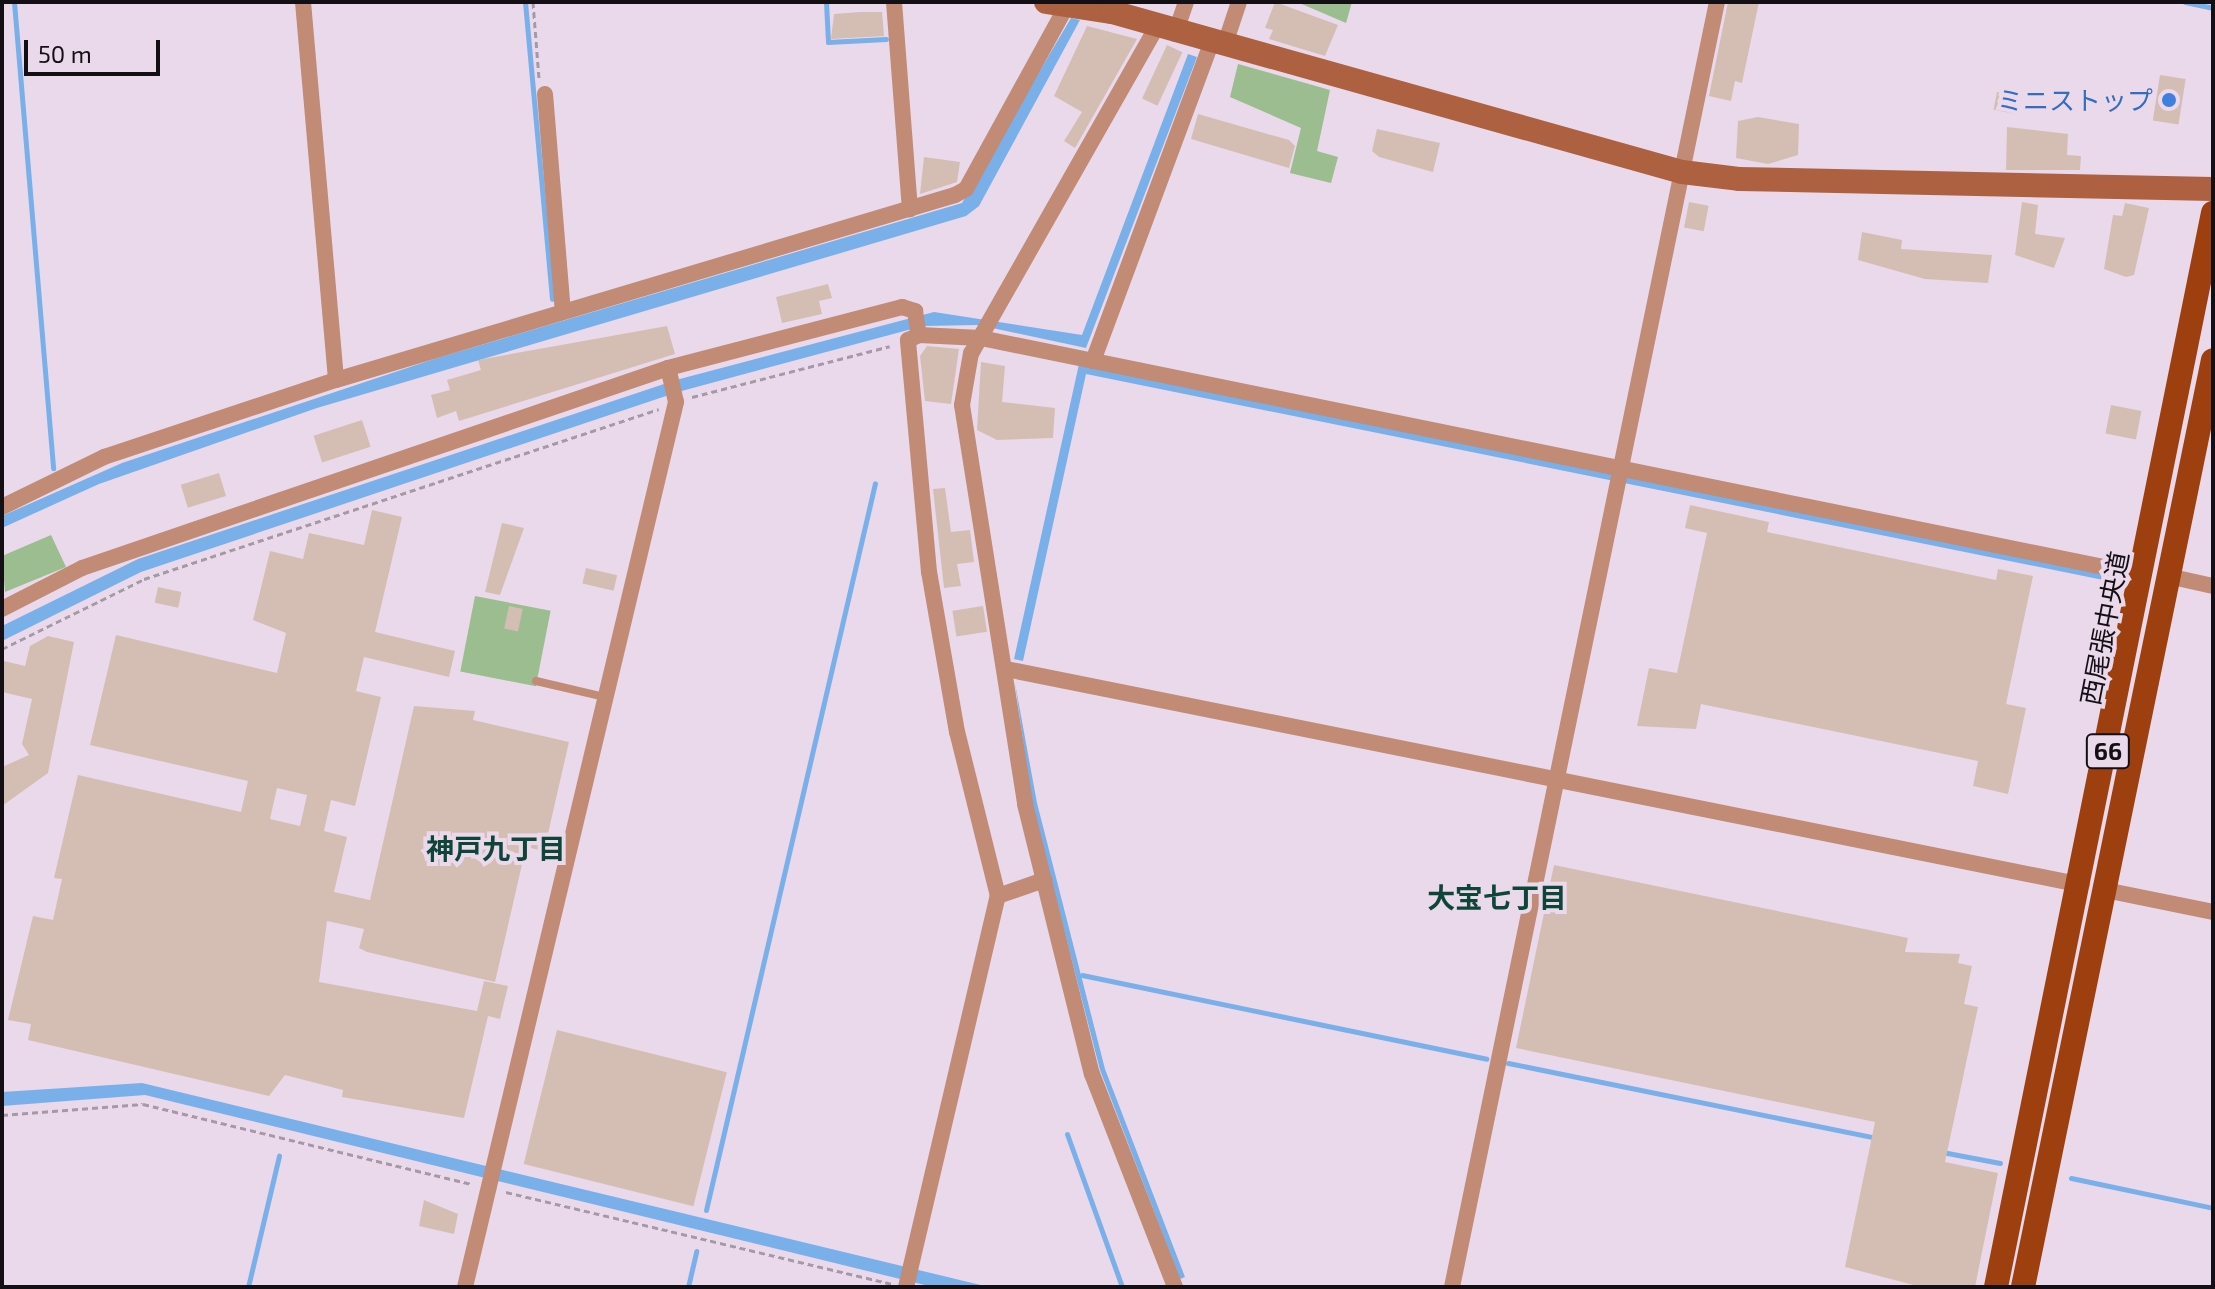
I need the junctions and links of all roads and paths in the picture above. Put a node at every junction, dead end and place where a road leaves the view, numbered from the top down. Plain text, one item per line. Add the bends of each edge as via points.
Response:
1 (303, 2) edge
2 (533, 2) edge
3 (894, 2) edge
4 (1186, 2) edge
5 (1239, 2) edge
6 (1717, 2) edge
7 (1060, 3) edge
8 (1166, 31) junction
9 (1218, 45) junction
10 (545, 94) joint
11 (1682, 172) junction
12 (2213, 189) edge
13 (910, 209) junction
14 (2213, 213) edge
15 (563, 311) junction
16 (982, 335) junction
17 (915, 336) junction
18 (2213, 360) edge
19 (1093, 361) junction
20 (669, 373) junction
21 (336, 380) junction
22 (676, 400) junction
23 (1620, 467) junction
24 (2, 507) edge
25 (2155, 575) junction
26 (2213, 586) edge
27 (2, 609) edge
28 (2, 649) edge
29 (1006, 669) junction
30 (536, 681) dead end
31 (606, 698) junction
32 (1555, 781) junction
33 (1044, 880) junction
34 (2094, 887) junction
35 (998, 896) junction
36 (2213, 912) edge
37 (2, 1115) edge
38 (488, 1186) junction
39 (905, 1286) edge
40 (465, 1287) edge
41 (1175, 1287) edge
42 (1452, 1287) edge
43 (1996, 1287) edge
44 (2023, 1287) edge

1 - 21 street
2 - 10 path
3 - 13 street
4 - 8 street
5 - 9 street
6 - 11 street
7 - 8 street
7 - 13 street via 966,189
8 - 9 street
8 - 16 street
9 - 11 street
9 - 19 street
10 - 15 street
11 - 12 street via 1739,179
11 - 23 street
13 - 15 street
14 - 25 main road, 西尾張中央道 / 66
15 - 21 street
16 - 17 street
16 - 19 street
16 - 29 street via 965,368 962,430
17 - 20 street via 915,311 902,307
17 - 22 path
17 - 35 street via 916,476 938,639
18 - 25 main road, 西尾張中央道 / 66
19 - 23 street
20 - 22 street
20 - 27 street via 82,568
21 - 24 street via 104,457
22 - 28 path via 144,579
22 - 31 street
23 - 25 street
23 - 32 street
25 - 26 street
25 - 34 main road, 西尾張中央道 / 66
29 - 32 street
29 - 33 street
30 - 31 lane
31 - 38 street
32 - 34 street
32 - 42 street
33 - 35 street
33 - 41 street via 1092,1074
34 - 36 street
34 - 43 main road, 西尾張中央道 / 66
34 - 44 main road, 西尾張中央道 / 66
35 - 39 street
37 - 38 path via 143,1104
38 - 39 path
38 - 40 street

